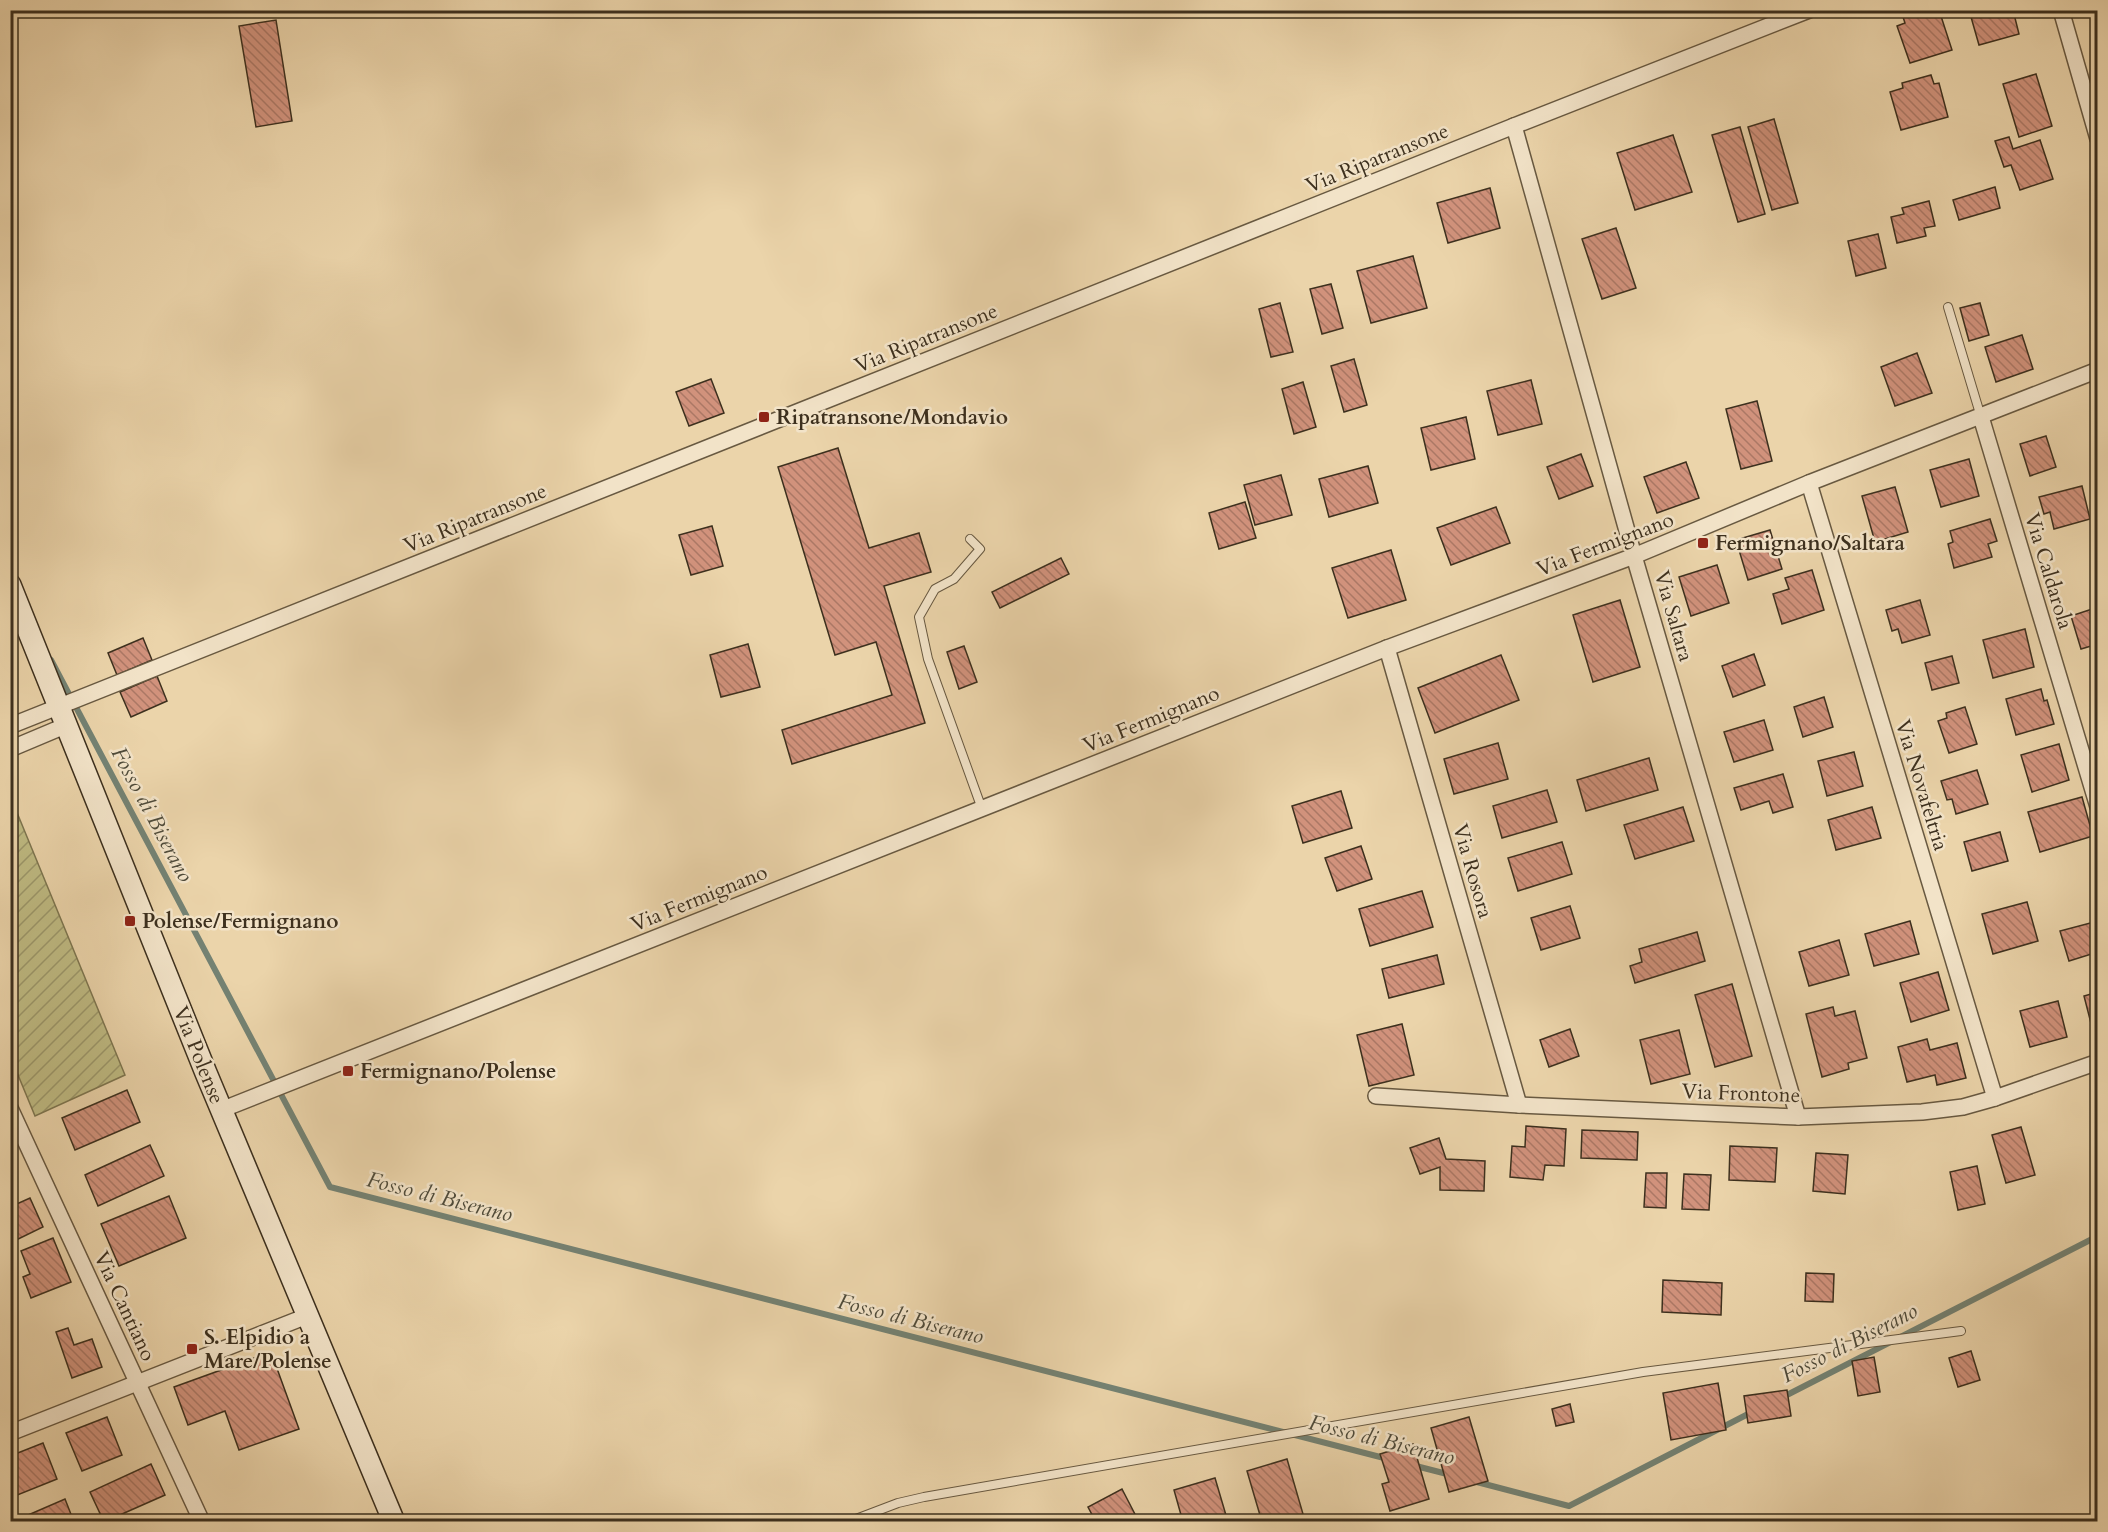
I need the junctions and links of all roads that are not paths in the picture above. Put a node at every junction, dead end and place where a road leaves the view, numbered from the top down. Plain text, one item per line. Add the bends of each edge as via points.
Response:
1 (1809, 10) edge
2 (2061, 10) edge
3 (1514, 126) junction
4 (2097, 139) edge
5 (1948, 307) dead end
6 (2097, 370) edge
7 (1981, 417) junction
8 (1809, 483) junction
9 (970, 539) dead end
10 (1634, 556) junction
11 (10, 585) edge
12 (1387, 648) junction
13 (63, 716) junction
14 (10, 726) edge
15 (10, 749) edge
16 (2097, 807) edge
17 (982, 809) junction
18 (2097, 1062) edge
19 (1376, 1096) dead end
20 (1995, 1098) junction
21 (1519, 1105) junction
22 (10, 1108) edge
23 (221, 1110) junction
24 (1798, 1117) junction
25 (307, 1316) junction
26 (1961, 1331) dead end
27 (137, 1382) junction
28 (10, 1433) edge
29 (202, 1521) edge
30 (394, 1521) edge
31 (848, 1521) edge

1 - 3 street, Via Ripatransone
2 - 4 street
3 - 10 street, Via Saltara
3 - 13 street, Via Ripatransone
5 - 7 lane
6 - 7 street, Via Fermignano
7 - 8 street, Via Fermignano
7 - 16 street, Via Caldarola
8 - 10 street, Via Fermignano
8 - 20 street, Via Novafeltria
9 - 17 lane via 980,549 954,579 935,589 919,617 928,659
10 - 12 street, Via Fermignano
10 - 24 street, Via Saltara
11 - 13 main road, Via Polense
12 - 17 street, Via Fermignano
12 - 21 street, Via Rosora
13 - 14 street via 37,715
13 - 15 street via 44,735
13 - 23 main road, Via Polense
17 - 23 street, Via Fermignano
18 - 20 street, Via Frontone
19 - 21 street, Via Frontone
20 - 24 street, Via Frontone via 1922,1112
21 - 24 street, Via Frontone
22 - 27 street, Via Cantiano
23 - 25 main road, Via Polense
25 - 27 street
25 - 30 main road, Via Polense
26 - 31 lane via 1643,1372 924,1497
27 - 28 street
27 - 29 street, Via Cantiano

